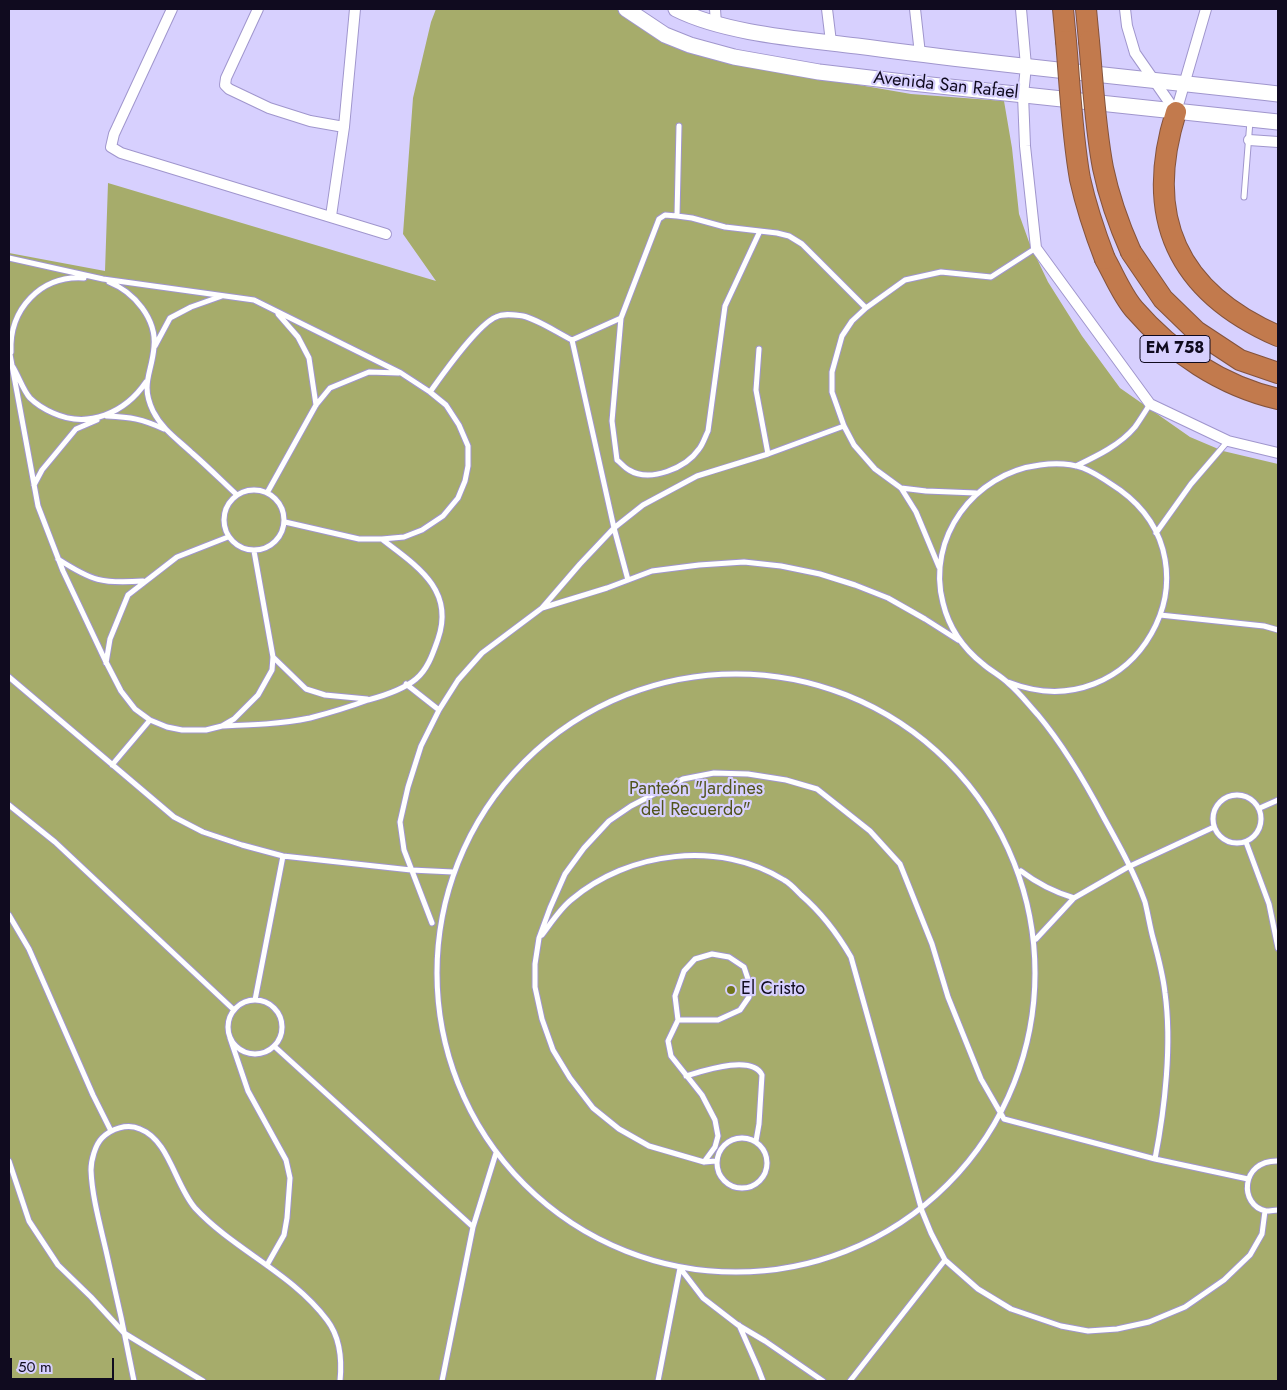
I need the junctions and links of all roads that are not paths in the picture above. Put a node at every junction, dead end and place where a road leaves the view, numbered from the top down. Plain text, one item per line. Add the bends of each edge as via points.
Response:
1 (172, 9) edge
2 (258, 9) edge
3 (356, 9) edge
4 (626, 9) edge
5 (676, 9) edge
6 (715, 9) edge
7 (828, 9) edge
8 (915, 9) edge
9 (1021, 9) edge
10 (1063, 9) edge
11 (1086, 9) edge
12 (1125, 9) edge
13 (1206, 9) edge
14 (716, 24) junction
15 (831, 42) junction
16 (920, 54) junction
17 (1026, 66) junction
18 (1153, 79) junction
19 (1185, 83) junction
20 (1278, 94) edge
21 (1023, 95) junction
22 (1176, 112) junction
23 (1251, 119) junction
24 (1278, 122) edge
25 (679, 126) dead end
26 (344, 127) junction
27 (1249, 140) junction
28 (1278, 142) edge
29 (1244, 198) dead end
30 (331, 216) junction
31 (677, 216) junction
32 (760, 231) junction
33 (386, 234) dead end
34 (1036, 248) junction
35 (9, 258) edge
36 (103, 279) junction
37 (225, 295) junction
38 (866, 308) junction
39 (276, 312) junction
40 (621, 318) junction
41 (1278, 336) edge
42 (572, 340) junction
43 (155, 346) junction
44 (9, 349) edge
45 (759, 350) dead end
46 (12, 364) junction
47 (401, 373) junction
48 (1278, 373) edge
49 (146, 382) junction
50 (430, 392) junction
51 (1278, 399) edge
52 (1150, 404) junction
53 (316, 405) junction
54 (105, 416) junction
55 (844, 426) junction
56 (165, 429) junction
57 (1228, 441) junction
58 (1278, 453) edge
59 (768, 454) junction
60 (1076, 466) junction
61 (34, 486) junction
62 (901, 488) junction
63 (267, 492) junction
64 (976, 493) junction
65 (237, 495) junction
66 (285, 522) junction
67 (614, 528) junction
68 (1156, 533) junction
69 (228, 537) junction
70 (382, 540) junction
71 (254, 551) junction
72 (58, 559) junction
73 (940, 569) junction
74 (628, 580) junction
75 (143, 581) junction
76 (542, 608) junction
77 (1160, 615) junction
78 (1278, 630) edge
79 (961, 642) junction
80 (274, 657) junction
81 (106, 663) junction
82 (9, 677) edge
83 (1008, 682) junction
84 (406, 684) junction
85 (370, 700) junction
86 (439, 710) junction
87 (150, 720) junction
88 (222, 726) junction
89 (112, 766) junction
90 (1278, 800) edge
91 (9, 805) edge
92 (1260, 808) junction
93 (1214, 827) junction
94 (1246, 842) junction
95 (283, 856) junction
96 (1128, 867) junction
97 (411, 870) junction
98 (453, 872) junction
99 (1021, 872) junction
100 (1074, 898) junction
101 (9, 915) edge
102 (433, 924) junction
103 (539, 938) junction
104 (1036, 939) junction
105 (1278, 948) edge
106 (256, 1000) junction
107 (234, 1010) junction
108 (678, 1020) junction
109 (230, 1038) junction
110 (274, 1046) junction
111 (686, 1076) junction
112 (1004, 1119) junction
113 (112, 1131) junction
114 (756, 1141) junction
115 (496, 1153) junction
116 (1155, 1159) junction
117 (716, 1161) junction
118 (9, 1162) edge
119 (704, 1162) junction
120 (1278, 1162) edge
121 (1248, 1179) junction
122 (1265, 1210) junction
123 (1278, 1210) edge
124 (922, 1211) junction
125 (473, 1227) junction
126 (945, 1260) junction
127 (267, 1265) junction
128 (680, 1268) junction
129 (738, 1325) junction
130 (124, 1332) junction
131 (134, 1381) edge
132 (203, 1381) edge
133 (340, 1381) edge
134 (442, 1381) edge
135 (658, 1381) edge
136 (763, 1381) edge
137 (823, 1381) edge
138 (850, 1381) edge

1 - 30 street via 114,134 111,147 121,153
2 - 26 street via 225,85 269,108 310,121
3 - 26 street
4 - 21 main road, Avenida San Rafael via 665,35 734,57 819,72
5 - 14 main road, Avenida San Rafael
6 - 14 street
7 - 15 street
8 - 16 street
9 - 17 street
10 - 51 highway, EM 758, bridge via 1080,179 1105,259 1133,308 1171,346 1216,376 1257,394
11 - 48 highway, EM 758, bridge via 1103,170 1131,252 1163,299 1196,331 1240,360
12 - 18 street via 1136,53
13 - 19 street
14 - 15 main road, Avenida San Rafael
15 - 16 main road, Avenida San Rafael
16 - 17 main road, Avenida San Rafael
17 - 18 main road, Avenida San Rafael
17 - 21 street
18 - 19 main road, Avenida San Rafael
18 - 22 street
19 - 20 main road, Avenida San Rafael
19 - 22 street
21 - 22 main road, Avenida San Rafael
21 - 34 street
22 - 23 main road, Avenida San Rafael
22 - 41 highway via 1167,146 1163,187 1167,222 1178,252 1198,281 1214,296 1249,322
23 - 24 main road, Avenida San Rafael
23 - 27 lane
25 - 31 lane
26 - 30 street
27 - 28 street
27 - 29 lane
30 - 33 street
31 - 32 lane
31 - 40 lane via 665,215 659,219
32 - 38 lane via 789,236 802,244
32 - 40 lane via 724,306 708,431 699,450 686,462 660,475 630,471 617,460 612,421
34 - 38 lane via 991,277 940,272 905,280
34 - 52 street
35 - 36 lane
36 - 37 lane
36 - 43 lane via 135,298 150,322
36 - 46 lane via 70,277 53,282 26,302 15,320 10,338
37 - 39 lane via 254,300
37 - 43 lane via 170,318
38 - 55 lane via 842,336 832,372 832,392
39 - 47 lane
39 - 53 lane via 298,337 309,358
40 - 42 lane
42 - 50 lane via 524,317 506,314 496,317 484,324
42 - 67 lane
43 - 49 lane
44 - 46 lane
45 - 59 lane via 756,390
46 - 54 lane via 29,397 42,408 62,417 83,420
46 - 61 lane
47 - 50 lane
47 - 53 lane via 369,372 349,379 330,388
49 - 54 lane via 128,403
49 - 56 lane via 153,410
50 - 70 lane via 446,405 468,446 465,482 444,516 404,537
52 - 57 street
52 - 60 lane via 1124,438
53 - 63 lane
54 - 56 lane via 131,417
54 - 61 lane via 76,429 42,470
55 - 59 lane
55 - 62 lane via 854,445 875,469
56 - 65 lane
57 - 58 street
57 - 68 lane via 1191,484
59 - 67 lane via 697,476 643,505
60 - 64 lane via 1045,464 1017,469
60 - 68 lane via 1108,481 1126,495 1140,508
61 - 72 lane
62 - 64 lane
62 - 73 lane via 916,512
63 - 65 lane via 254,490
63 - 66 lane via 281,506
64 - 73 lane via 950,530 941,555
65 - 69 lane via 223,517
66 - 70 lane via 359,539
66 - 71 lane via 283,532 272,546
67 - 74 lane
67 - 76 lane
68 - 77 lane via 1166,572
69 - 71 lane via 242,548
69 - 75 lane via 177,557
70 - 84 lane via 414,564 436,587 442,610 440,633 431,658 416,679
71 - 80 lane
72 - 75 lane via 93,579 115,583
72 - 81 lane
73 - 79 lane via 944,607
74 - 76 lane
74 - 79 lane via 652,571 699,565 744,562 781,566 820,574 888,598
75 - 81 lane via 128,595 118,615
76 - 86 lane via 482,653 458,680
77 - 78 lane
77 - 83 lane via 1147,642 1131,661 1096,684 1048,692
79 - 83 lane via 981,663
80 - 85 lane via 306,689 325,695
80 - 88 lane via 272,670 258,695
81 - 87 lane via 135,710
82 - 89 lane
83 - 96 lane via 1050,729 1066,753 1100,810
84 - 85 lane
84 - 86 lane
85 - 88 lane via 310,718
86 - 97 lane via 421,746 400,822
87 - 88 lane via 182,730
87 - 89 lane
89 - 95 lane via 174,818 203,832
90 - 92 lane
91 - 107 lane via 55,842
92 - 93 lane via 1249,798 1238,794 1230,796 1215,808
92 - 94 lane via 1260,830
93 - 94 lane via 1218,835 1228,842
93 - 96 lane
94 - 105 lane via 1269,904
95 - 97 lane
95 - 106 lane
96 - 100 lane
96 - 116 lane via 1144,902 1165,992 1168,1028 1164,1109
97 - 98 lane
97 - 102 lane
98 - 99 lane via 496,794 520,762 547,741 610,704 652,687 697,677 740,673 780,675 815,683 842,692 898,724 951,767 978,798
98 - 102 lane
99 - 100 lane
99 - 104 lane
100 - 104 lane
101 - 113 lane via 29,949
102 - 115 lane via 439,1022 446,1048 464,1104
103 - 112 lane via 565,874 584,848 609,821 656,792 683,779 714,773 748,774 817,789 870,831 900,864 981,1079
103 - 119 lane via 535,987 542,1019 553,1050 592,1108 649,1146
103 - 124 lane via 570,900 607,876 641,862 709,855 737,860 786,880 836,932 850,957
104 - 112 lane via 1029,1036
106 - 107 lane via 247,1001
106 - 110 lane via 272,1006 279,1014 282,1030
107 - 109 lane via 228,1027
108 - 108 lane via 675,996 684,970 695,959 712,954 729,957 744,967 749,997 740,1010 718,1020
108 - 111 lane via 668,1041 671,1056
109 - 110 lane via 247,1053 257,1054
109 - 127 lane via 248,1091 286,1160 290,1178 284,1236
110 - 125 lane
111 - 114 lane via 717,1067 746,1065 759,1070 762,1075
111 - 119 lane via 702,1095 715,1120 718,1136 715,1147
112 - 116 lane
112 - 124 lane via 979,1156
113 - 127 lane via 126,1126 140,1128 156,1140 193,1206 212,1225
113 - 130 lane via 100,1140 91,1169
114 - 117 lane via 739,1137 723,1145
114 - 117 lane via 765,1152 768,1165 763,1178 753,1186 740,1189 727,1184 718,1174
115 - 125 lane
115 - 128 lane via 519,1178 589,1231 623,1250
116 - 121 lane
117 - 119 lane
118 - 130 lane via 29,1220 58,1265
120 - 121 lane via 1268,1161 1256,1166
121 - 122 lane via 1248,1193 1255,1204
122 - 123 lane
122 - 126 lane via 1262,1234 1250,1255 1224,1280 1185,1307 1149,1322 1117,1329 1088,1331 1061,1326 1011,1309 978,1289
124 - 126 lane
124 - 128 lane via 867,1242 791,1265
125 - 134 lane
126 - 138 lane
127 - 133 lane via 328,1321 342,1363
128 - 129 lane via 703,1298
128 - 135 lane
129 - 136 lane
129 - 137 lane
130 - 131 lane
130 - 132 lane

